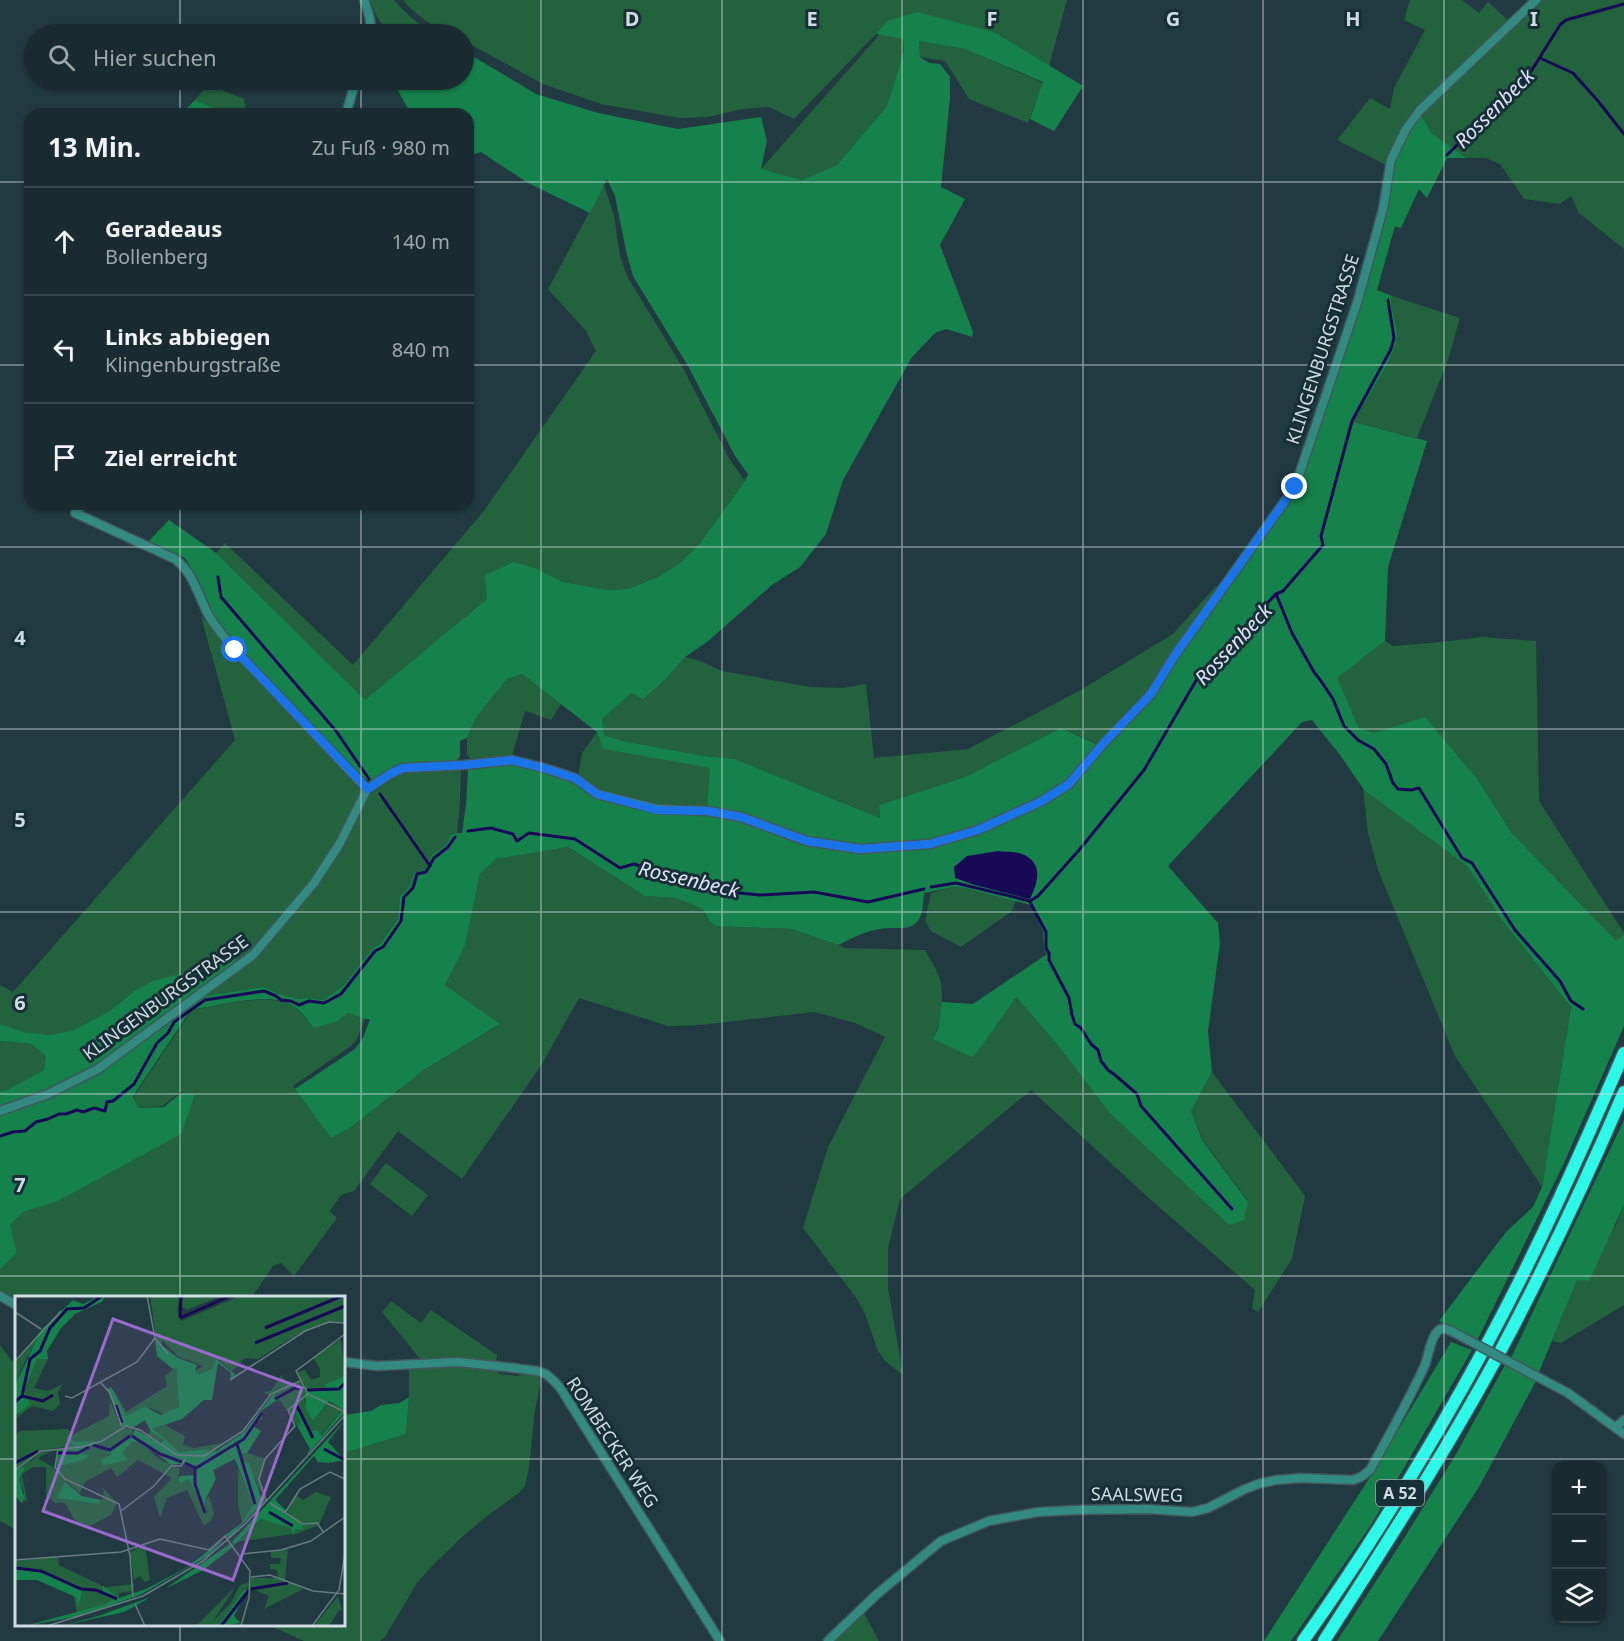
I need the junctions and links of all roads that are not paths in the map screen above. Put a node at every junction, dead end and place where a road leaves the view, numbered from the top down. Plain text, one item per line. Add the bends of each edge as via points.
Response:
1 (364, 0) edge
2 (1536, 0) edge
3 (370, 24) edge
4 (353, 90) edge
5 (348, 108) edge
6 (78, 510) edge
7 (368, 789) junction
8 (1624, 1053) edge
9 (1624, 1092) edge
10 (0, 1111) edge
11 (0, 1296) edge
12 (15, 1304) edge
13 (345, 1362) edge
14 (1624, 1420) edge
15 (1619, 1430) edge
16 (720, 1641) edge
17 (828, 1641) edge
18 (1303, 1641) edge
19 (1324, 1641) edge

1 - 3 street
2 - 7 street, KLINGENBURGSTRASSE via 1420,110 1406,129 1391,160 1383,209 1358,300 1295,487 1151,694 1069,784 978,830 930,844 860,849 807,841 741,817 708,811 657,810 597,794 575,778 512,760 403,768
4 - 5 street
6 - 7 street via 75,513 185,566 220,632
7 - 10 street, KLINGENBURGSTRASSE via 314,883 253,955 104,1065 48,1094
8 - 18 highway, A 52 via 1540,1238 1488,1341 1411,1476
9 - 19 highway, A 52 via 1502,1347 1424,1484
11 - 12 street
13 - 16 street, ROMBECKER WEG via 377,1366 458,1362 546,1374 561,1389
14 - 15 street, SAALSWEG
15 - 17 street, SAALSWEG, bridge via 1568,1393 1442,1328 1433,1337 1425,1365 1370,1470 1361,1477 1276,1480 1192,1512 1077,1509 989,1521 941,1541

